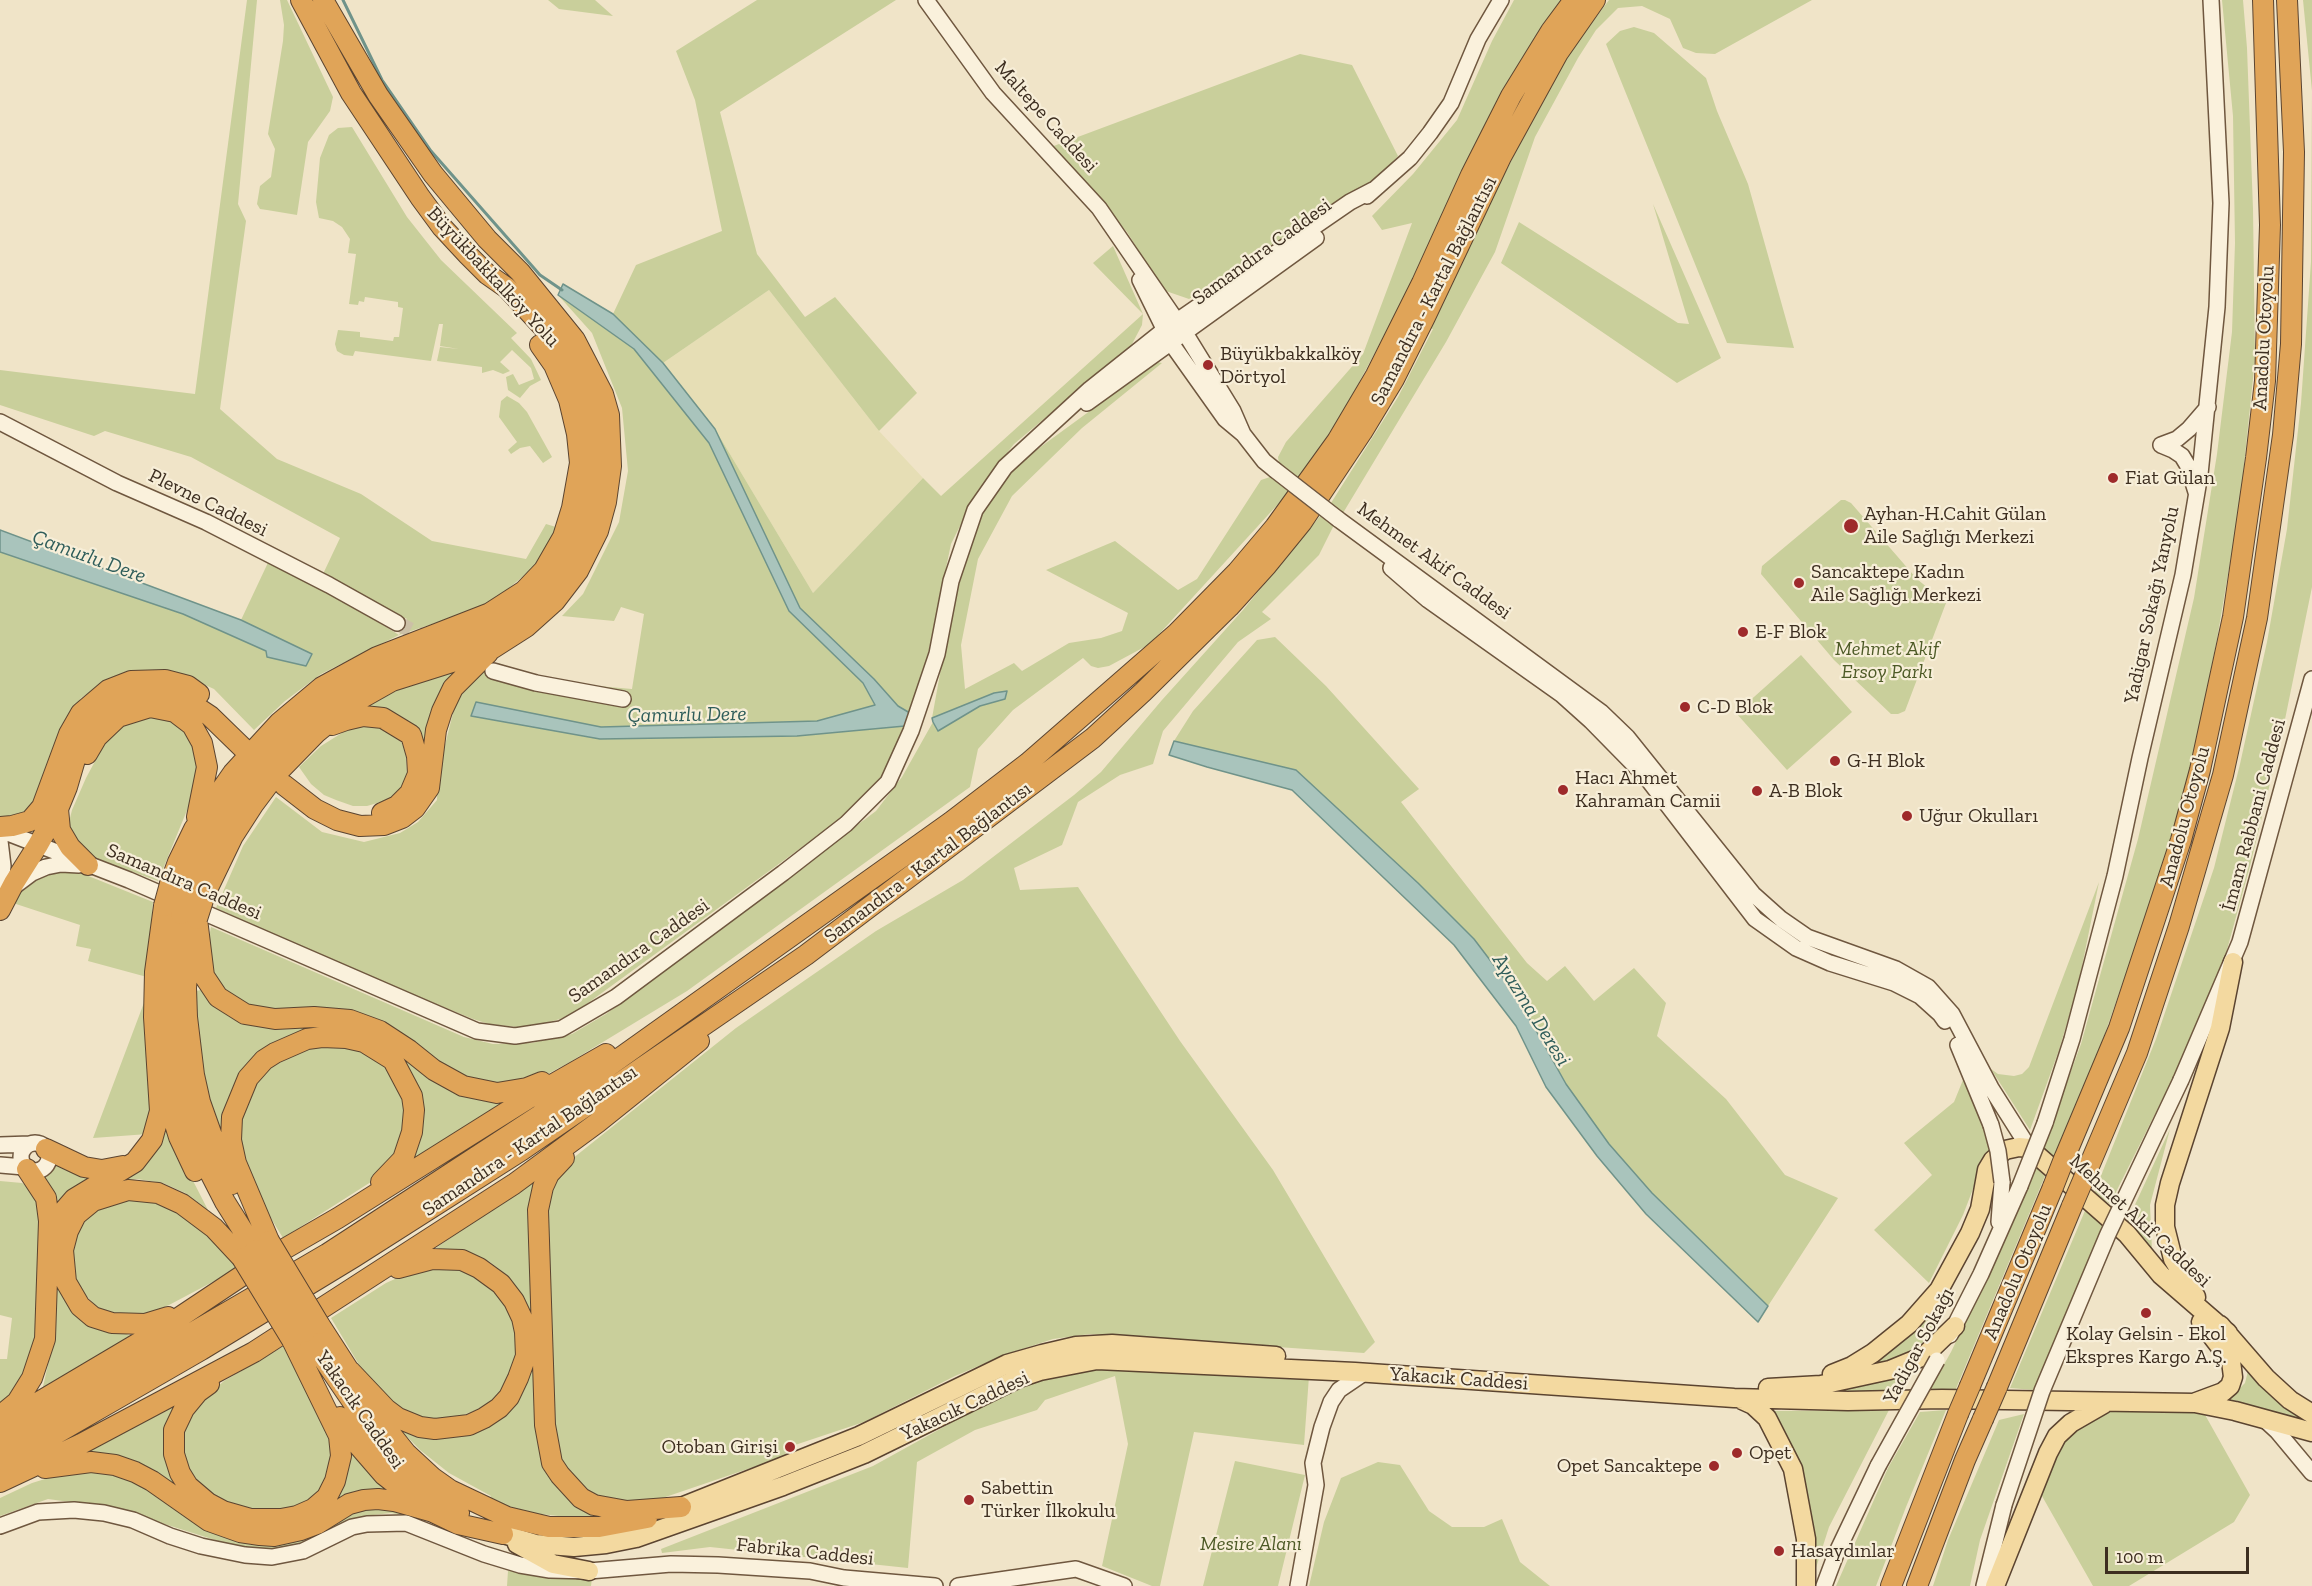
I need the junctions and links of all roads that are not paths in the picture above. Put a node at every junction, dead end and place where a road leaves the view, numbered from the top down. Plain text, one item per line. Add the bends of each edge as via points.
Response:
1 (301, 0) edge
2 (323, 0) edge
3 (926, 0) edge
4 (1501, 0) edge
5 (1574, 0) edge
6 (1595, 0) edge
7 (2211, 0) edge
8 (2250, 0) edge
9 (2263, 0) edge
10 (2287, 0) edge
11 (487, 274) junction
12 (1175, 332) junction
13 (2265, 381) junction
14 (2209, 406) junction
15 (0, 422) edge
16 (2197, 495) junction
17 (1338, 519) joint
18 (397, 623) tunnel mouth
19 (490, 650) junction
20 (494, 671) dead end
21 (2312, 679) edge
22 (623, 699) dead end
23 (2308, 704) edge
24 (316, 733) junction
25 (67, 787) junction
26 (1670, 799) junction
27 (58, 809) junction
28 (0, 828) edge
29 (194, 829) junction
30 (0, 841) edge
31 (38, 845) junction
32 (1725, 859) junction
33 (88, 865) junction
34 (1724, 881) junction
35 (5, 889) edge
36 (187, 890) junction
37 (0, 910) edge
38 (181, 913) junction
39 (769, 953) junction
40 (806, 955) junction
41 (2233, 962) junction
42 (1924, 992) junction
43 (154, 1017) junction
44 (605, 1055) junction
45 (597, 1123) junction
46 (2045, 1123) joint
47 (0, 1145) edge
48 (38, 1146) junction
49 (2029, 1148) junction
50 (135, 1162) junction
51 (0, 1165) edge
52 (26, 1168) junction
53 (338, 1218) junction
54 (1998, 1234) junction
55 (50, 1242) junction
56 (255, 1250) junction
57 (2161, 1275) junction
58 (359, 1284) junction
59 (218, 1291) junction
60 (1955, 1326) junction
61 (306, 1332) junction
62 (2228, 1333) junction
63 (254, 1352) junction
64 (350, 1371) junction
65 (1364, 1373) junction
66 (1741, 1393) junction
67 (2105, 1403) junction
68 (2195, 1403) junction
69 (2312, 1414) edge
70 (0, 1416) edge
71 (2263, 1418) junction
72 (0, 1425) edge
73 (2312, 1432) edge
74 (0, 1444) edge
75 (1313, 1463) junction
76 (0, 1466) edge
77 (2312, 1473) edge
78 (0, 1483) edge
79 (681, 1508) junction
80 (433, 1512) junction
81 (0, 1526) edge
82 (503, 1534) junction
83 (589, 1571) junction
84 (935, 1586) edge
85 (958, 1586) edge
86 (1124, 1586) edge
87 (1288, 1586) edge
88 (1298, 1586) edge
89 (1806, 1586) edge
90 (1824, 1586) edge
91 (1891, 1586) edge
92 (1917, 1586) edge
93 (1984, 1586) edge
94 (1995, 1586) edge

1 - 11 highway, Büyükbakkalköy Yolu via 351,93 420,197 442,227
2 - 19 highway, Büyükbakkalköy Yolu via 378,94 433,174 575,340 603,394 609,415 611,466 606,502 598,531 578,571 555,601 526,627
3 - 12 main road, Maltepe Caddesi via 993,93 1087,194 1118,234
4 - 12 main road, Samandıra Caddesi via 1478,39 1451,103 1410,158 1373,190 1350,202
5 - 39 highway, Samandıra - Kartal Bağlantısı via 1511,96 1376,375 1337,441 1237,572 1178,633 1028,763
6 - 40 highway, Samandıra - Kartal Bağlantısı via 1558,53 1501,157 1394,379 1309,512 1267,565 1143,693 1093,738
7 - 14 main road, Yadigar Sokağı Yanyolu via 2221,203
8 - 13 highway
9 - 13 highway, Anadolu Otoyolu via 2270,225
10 - 92 highway, Anadolu Otoyolu, bridge via 2294,152 2291,344 2283,435 2257,618 2223,776 2137,1053 1965,1460
11 - 29 highway via 554,365 569,399 580,463 563,537 544,570 524,591 490,613 377,657 322,687 253,749
11 - 36 highway, Büyükbakkalköy Yolu via 507,288 543,327 583,389 593,433 591,482 585,513 564,562 542,593 514,615 480,635 376,675 327,702 292,731 233,800
12 - 17 main road, Maltepe Caddesi, bridge via 1225,419 1264,461
12 - 33 main road, Samandıra Caddesi via 1090,389 1005,467 975,510 951,582 937,654 911,731 888,782 846,824 783,873 616,998 561,1029 515,1036 477,1031
13 - 91 highway, Anadolu Otoyolu, bridge via 2234,606 2200,770 2181,840 2119,1028 1958,1414
14 - 16 main road, Yadigar Sokağı Yanyolu
14 - 16 main road via 2177,439 2160,445 2182,456
15 - 18 main road, Plevne Caddesi via 117,483 206,522
16 - 46 main road, Yadigar Sokağı Yanyolu via 2183,575 2115,876 2072,1039
17 - 26 main road, Mehmet Akif Caddesi via 1428,600 1524,660
19 - 24 highway, Büyükbakkalköy Yolu via 392,681 353,703
19 - 24 highway via 453,688 436,730 429,788 402,819 360,826 337,820 315,809 289,782 344,811 380,813 397,806 410,793 418,774 411,735 383,718 363,716
20 - 22 main road
21 - 23 main road, İmam Rabbani Caddesi
23 - 41 main road, İmam Rabbani Caddesi
24 - 36 highway, Büyükbakkalköy Yolu via 278,773 233,836
25 - 27 highway
25 - 28 highway via 81,739 92,722 111,704 134,696 154,693 183,698 249,746 218,708 188,686 165,680 131,681 108,690 81,713 69,734 42,807 30,821
25 - 29 highway via 97,737 118,717 150,707 175,712 192,725 202,743 207,768
26 - 32 main road, Mehmet Akif Caddesi
26 - 34 main road, Mehmet Akif Caddesi
27 - 31 highway
27 - 33 highway via 60,830 70,848
28 - 31 main road, Samandıra Caddesi
29 - 36 highway via 178,862
30 - 35 main road
31 - 33 main road, Samandıra Caddesi
31 - 35 highway
32 - 34 main road
32 - 42 main road, Mehmet Akif Caddesi via 1753,894 1807,936 1915,978
33 - 35 main road via 46,867
34 - 42 main road, Mehmet Akif Caddesi via 1755,919 1796,948 1830,963
35 - 37 highway
36 - 38 highway, bridge
36 - 38 highway, bridge
38 - 43 highway via 155,972
38 - 44 highway via 204,976 218,997 245,1014 276,1019 350,1020 381,1031 463,1086 497,1093 527,1088
38 - 56 highway via 170,1009 177,1086 202,1157
39 - 44 highway
39 - 74 highway, Samandıra - Kartal Bağlantısı via 540,1115 355,1236
40 - 45 highway
40 - 76 highway, Samandıra - Kartal Bağlantısı via 522,1150 354,1257
41 - 62 main road via 2220,1028 2165,1205 2165,1227 2173,1259 2189,1289
41 - 93 main road, İmam Rabbani Caddesi, bridge via 2108,1234 2046,1381 2004,1505
42 - 49 main road, Mehmet Akif Caddesi via 1952,1014 1991,1088
42 - 54 main road, Mehmet Akif Caddesi, bridge via 1954,1035 1991,1125 2002,1182
43 - 50 highway via 160,1111 152,1140
43 - 56 highway via 165,1095 179,1137 207,1194
44 - 53 highway
45 - 58 highway via 514,1184
45 - 79 highway via 549,1174 538,1210 547,1444 560,1475 581,1498 594,1505 627,1511
46 - 54 main road, Yadigar Sokağı, bridge
47 - 48 main road
48 - 50 highway via 84,1167 102,1170
48 - 52 main road via 21,1154
48 - 52 main road via 49,1158 45,1166 37,1171
49 - 57 main road, Mehmet Akif Caddesi via 2127,1234
49 - 66 main road via 2005,1150 1993,1160 1967,1241 1939,1290 1909,1324 1852,1366
50 - 55 highway via 74,1199 61,1214
51 - 52 main road
52 - 55 highway via 46,1198
53 - 56 highway via 386,1179 403,1159 414,1110 412,1096 393,1060 364,1042 322,1036 264,1060 248,1078 232,1117 231,1140
53 - 59 highway
54 - 60 main road, Yadigar Sokağı
55 - 70 highway via 45,1339 32,1378 16,1402
56 - 59 highway via 158,1193 128,1190 93,1201 76,1215 68,1231 63,1250 66,1282 80,1306 93,1317 112,1323 145,1324 179,1313
56 - 61 highway, bridge
56 - 61 highway, bridge
57 - 62 main road, Mehmet Akif Caddesi
57 - 68 main road via 2231,1361 2230,1386
58 - 63 highway
58 - 64 highway via 432,1258 462,1260 490,1274 514,1301 522,1318 526,1356 509,1397 499,1408 469,1425 452,1428 420,1427 398,1418
59 - 72 highway via 162,1329
60 - 66 main road via 1923,1356 1890,1370 1821,1385
60 - 90 main road, Yadigar Sokağı, bridge via 1878,1466
61 - 63 highway via 339,1436 341,1456 327,1497 314,1509 297,1516 265,1520 223,1511 188,1486 174,1454 174,1430 184,1409 198,1392
61 - 64 highway, Yakacık Caddesi
61 - 80 highway via 358,1445 405,1493
61 - 82 highway, Yakacık Caddesi via 395,1464 449,1507
62 - 69 main road via 2266,1378
63 - 78 highway
64 - 79 highway, Yakacık Caddesi via 406,1453 433,1478 464,1498 507,1517 549,1527 582,1529 627,1523
65 - 66 main road, Yakacık Caddesi
65 - 75 main road via 1339,1390 1331,1402
65 - 82 main road, Yakacık Caddesi via 1114,1359 1082,1362 1019,1378 857,1457 636,1538 574,1547 536,1544
66 - 67 main road via 1848,1401
66 - 79 main road, Yakacık Caddesi via 1121,1344 1076,1346 1007,1364 859,1437
66 - 89 main road via 1744,1401 1761,1410 1793,1469 1806,1539
67 - 68 main road
67 - 94 main road via 2057,1436
68 - 71 main road
71 - 73 main road
71 - 77 main road
75 - 87 main road
75 - 88 main road via 1316,1485
78 - 80 highway via 49,1467 105,1463 135,1472 209,1521 260,1536 301,1530 338,1509 364,1500 394,1501
80 - 82 highway via 459,1524
81 - 83 main road, Fabrika Caddesi via 38,1512 105,1513 201,1546 272,1557 303,1551 352,1527 406,1523 520,1565
82 - 83 main road via 553,1564
83 - 84 main road, Fabrika Caddesi via 672,1564 810,1571
85 - 86 main road via 1076,1569

